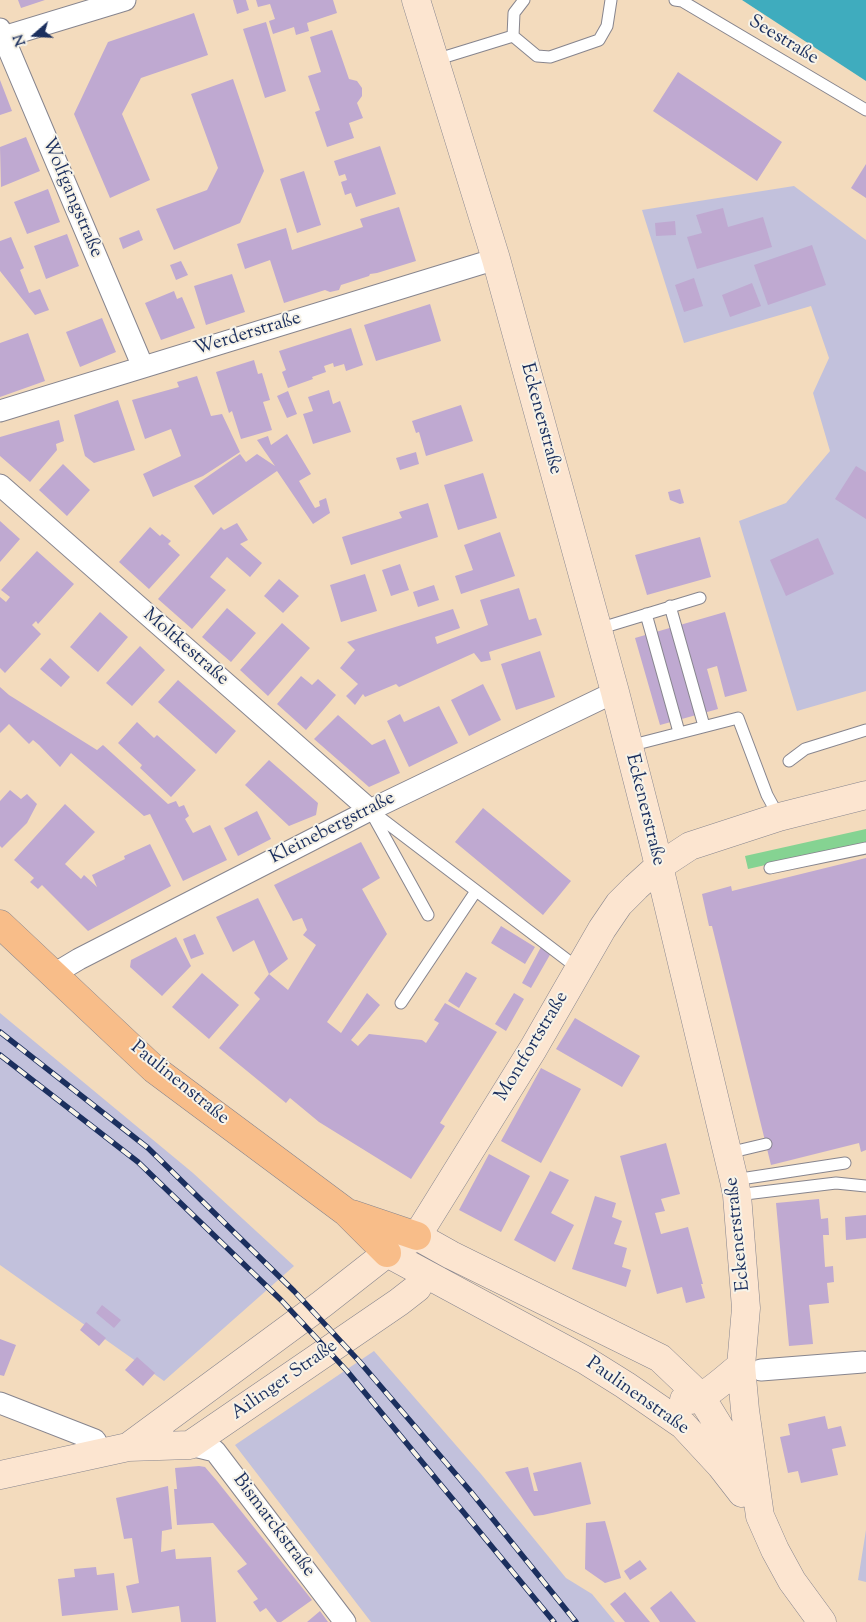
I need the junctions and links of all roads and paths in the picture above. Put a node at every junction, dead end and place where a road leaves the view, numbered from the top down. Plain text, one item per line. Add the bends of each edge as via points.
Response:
1 (125, 0) edge
2 (416, 0) edge
3 (524, 0) edge
4 (611, 0) edge
5 (679, 0) edge
6 (1, 35) edge
7 (513, 36) junction
8 (435, 60) junction
9 (866, 110) edge
10 (496, 259) junction
11 (143, 367) junction
12 (0, 411) edge
13 (0, 485) edge
14 (700, 598) dead end
15 (670, 606) junction
16 (646, 614) junction
17 (598, 629) junction
18 (615, 692) junction
19 (704, 726) junction
20 (866, 730) edge
21 (679, 732) junction
22 (628, 746) junction
23 (789, 761) dead end
24 (866, 795) edge
25 (370, 810) junction
26 (778, 817) junction
27 (866, 848) edge
28 (658, 867) junction
29 (770, 868) dead end
30 (476, 892) junction
31 (428, 915) dead end
32 (0, 924) edge
33 (579, 969) junction
34 (54, 974) junction
35 (401, 1003) dead end
36 (766, 1144) dead end
37 (728, 1153) junction
38 (845, 1163) dead end
39 (866, 1186) edge
40 (736, 1188) junction
41 (346, 1212) junction
42 (417, 1236) junction
43 (387, 1253) junction
44 (425, 1274) junction
45 (863, 1362) dead end
46 (751, 1368) junction
47 (625, 1385) junction
48 (701, 1397) junction
49 (0, 1403) edge
50 (190, 1446) junction
51 (128, 1447) junction
52 (102, 1453) junction
53 (1, 1472) edge
54 (760, 1516) junction
55 (345, 1622) edge
56 (822, 1622) edge

1 - 6 street
2 - 8 main road, Eckenerstraße
3 - 7 lane via 514,14
4 - 7 lane via 606,26 599,40 550,57 537,56
5 - 9 lane, Seestraße
6 - 11 street, Wolfgangstraße
7 - 8 lane
8 - 10 main road, Eckenerstraße
10 - 11 street, Werderstraße
10 - 17 main road, Eckenerstraße
11 - 12 street, Werderstraße
13 - 25 street, Moltkestraße
14 - 15 lane
15 - 16 lane
15 - 19 lane
16 - 17 lane
16 - 21 lane
17 - 18 main road, Eckenerstraße
18 - 22 main road, Eckenerstraße
18 - 25 street, Kleinebergstraße
19 - 21 lane
19 - 26 lane via 738,718
20 - 23 lane via 806,749
21 - 22 lane
22 - 28 main road, Eckenerstraße
24 - 26 main road, Montfortstraße
25 - 30 lane
25 - 31 lane
25 - 34 street, Kleinebergstraße via 79,958
26 - 28 main road, Montfortstraße via 690,846
27 - 29 lane
28 - 33 main road, Montfortstraße via 619,904
28 - 37 main road, Eckenerstraße
30 - 33 lane
30 - 35 lane
32 - 34 main road, Paulinenstraße
33 - 42 main road, Montfortstraße
34 - 41 main road, Paulinenstraße via 154,1069
36 - 37 lane
37 - 40 main road, Eckenerstraße
38 - 40 lane
39 - 40 lane via 836,1182
40 - 46 main road, Eckenerstraße
41 - 42 main road, Paulinenstraße
41 - 43 main road, Paulinenstraße
42 - 43 main road
42 - 44 main road
42 - 48 main road, Paulinenstraße via 451,1256 660,1358
43 - 44 main road, Paulinenstraße
43 - 51 main road, Ailinger Straße
44 - 47 main road, Paulinenstraße
44 - 50 main road, Ailinger Straße via 417,1288 398,1302
45 - 46 street
46 - 48 main road
46 - 54 main road, Eckenerstraße via 745,1410
47 - 48 main road via 689,1401
47 - 54 main road, Paulinenstraße via 683,1425 721,1466
48 - 54 main road, Paulinenstraße via 736,1454
49 - 52 street via 95,1440
50 - 51 main road, Ailinger Straße
50 - 55 street, Bismarckstraße via 216,1451
51 - 52 main road, Ailinger Straße
52 - 53 main road, Ailinger Straße
54 - 56 main road, Eckenerstraße via 792,1581

